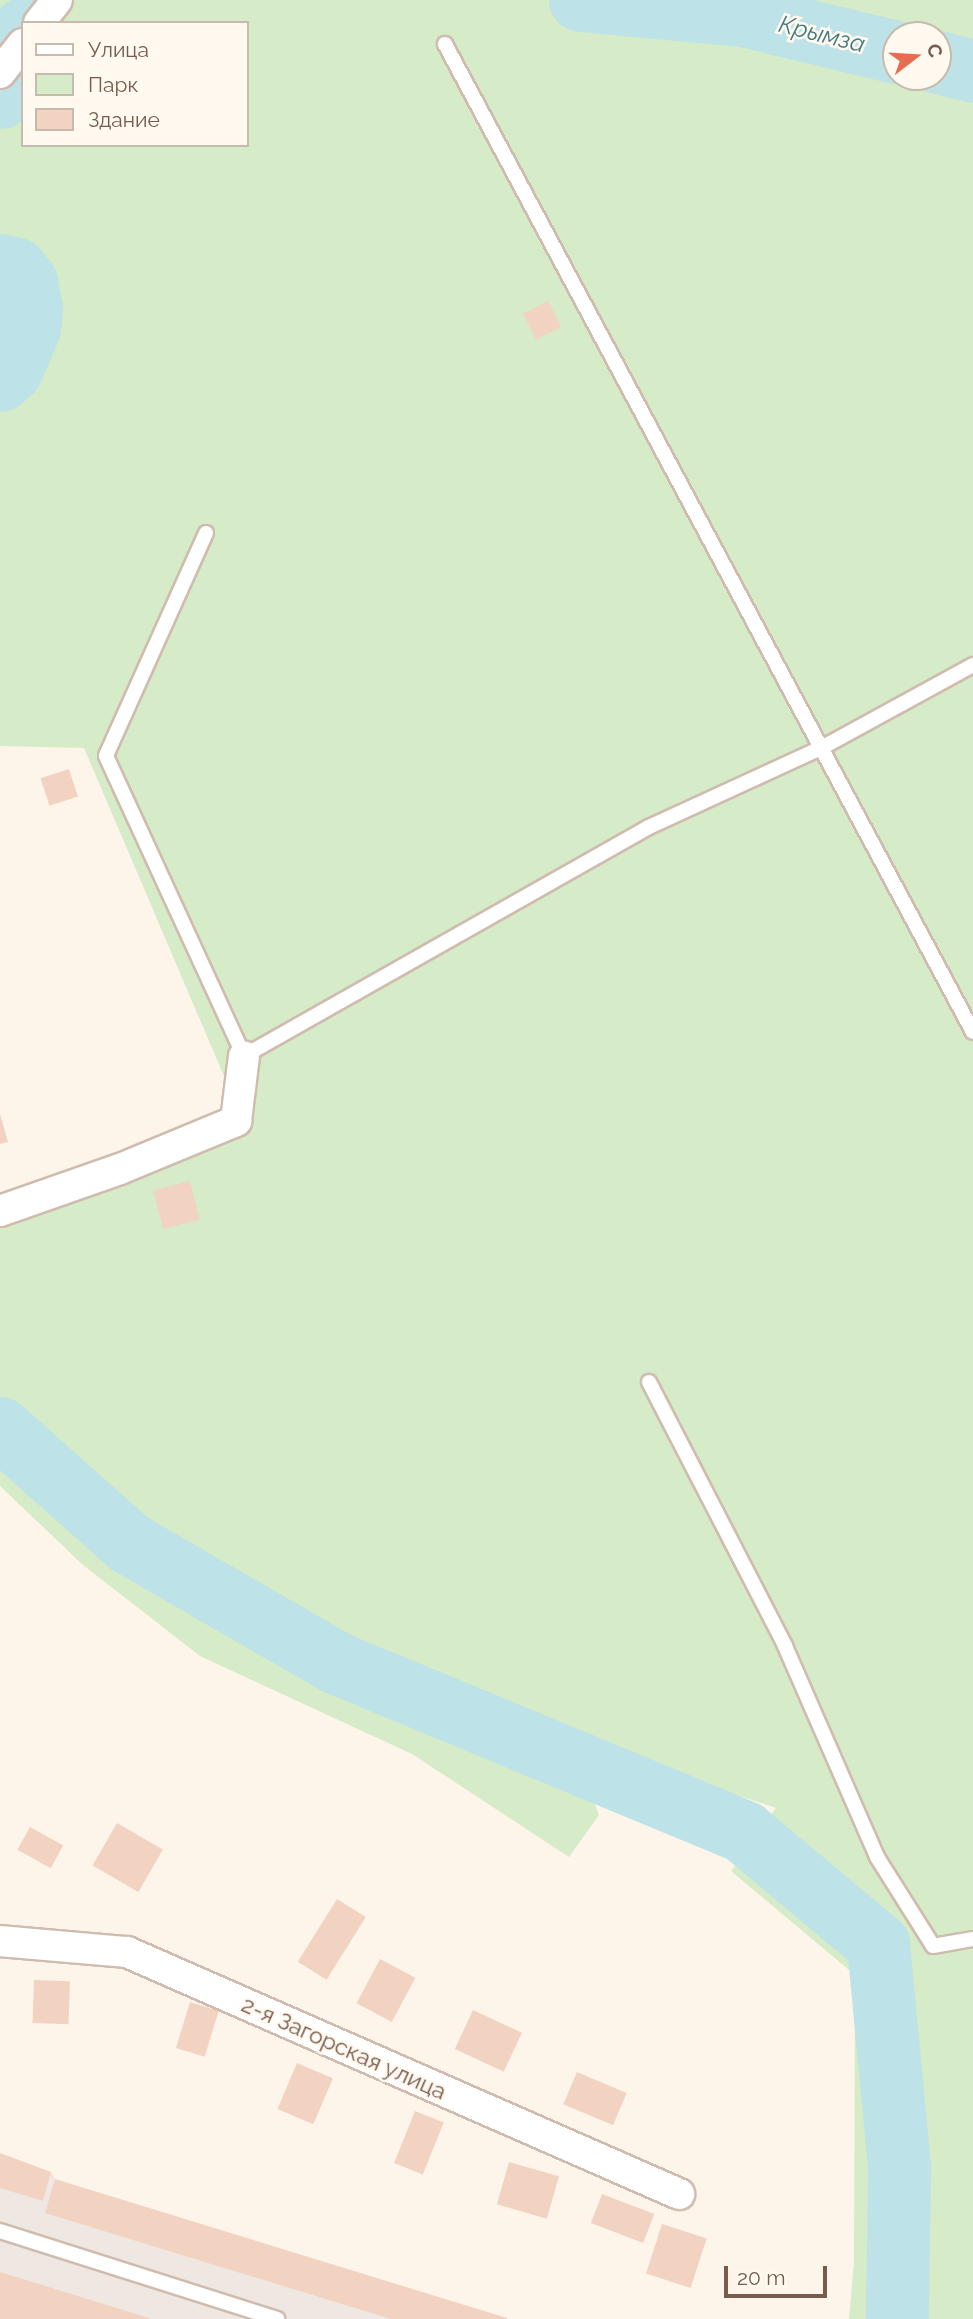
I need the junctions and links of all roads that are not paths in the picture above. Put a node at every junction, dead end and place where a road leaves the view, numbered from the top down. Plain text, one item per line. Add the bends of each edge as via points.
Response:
1 (57, 0) edge
2 (41, 21) edge
3 (445, 44) dead end
4 (21, 47) edge
5 (0, 73) edge
6 (206, 533) dead end
7 (973, 665) edge
8 (823, 747) junction
9 (973, 1032) edge
10 (244, 1056) junction
11 (0, 1211) edge
12 (649, 1381) dead end
13 (973, 1939) edge
14 (0, 1941) edge
15 (678, 2194) dead end
16 (0, 2231) edge
17 (277, 2319) edge

1 - 2 street
3 - 8 lane
4 - 5 street
6 - 10 lane via 107,755
7 - 8 lane
8 - 9 lane
8 - 10 lane via 649,827
10 - 11 street via 236,1121 120,1169
12 - 13 lane via 785,1646 877,1857 933,1946
14 - 15 street, 2-я Загорская улица via 127,1952
16 - 17 lane

